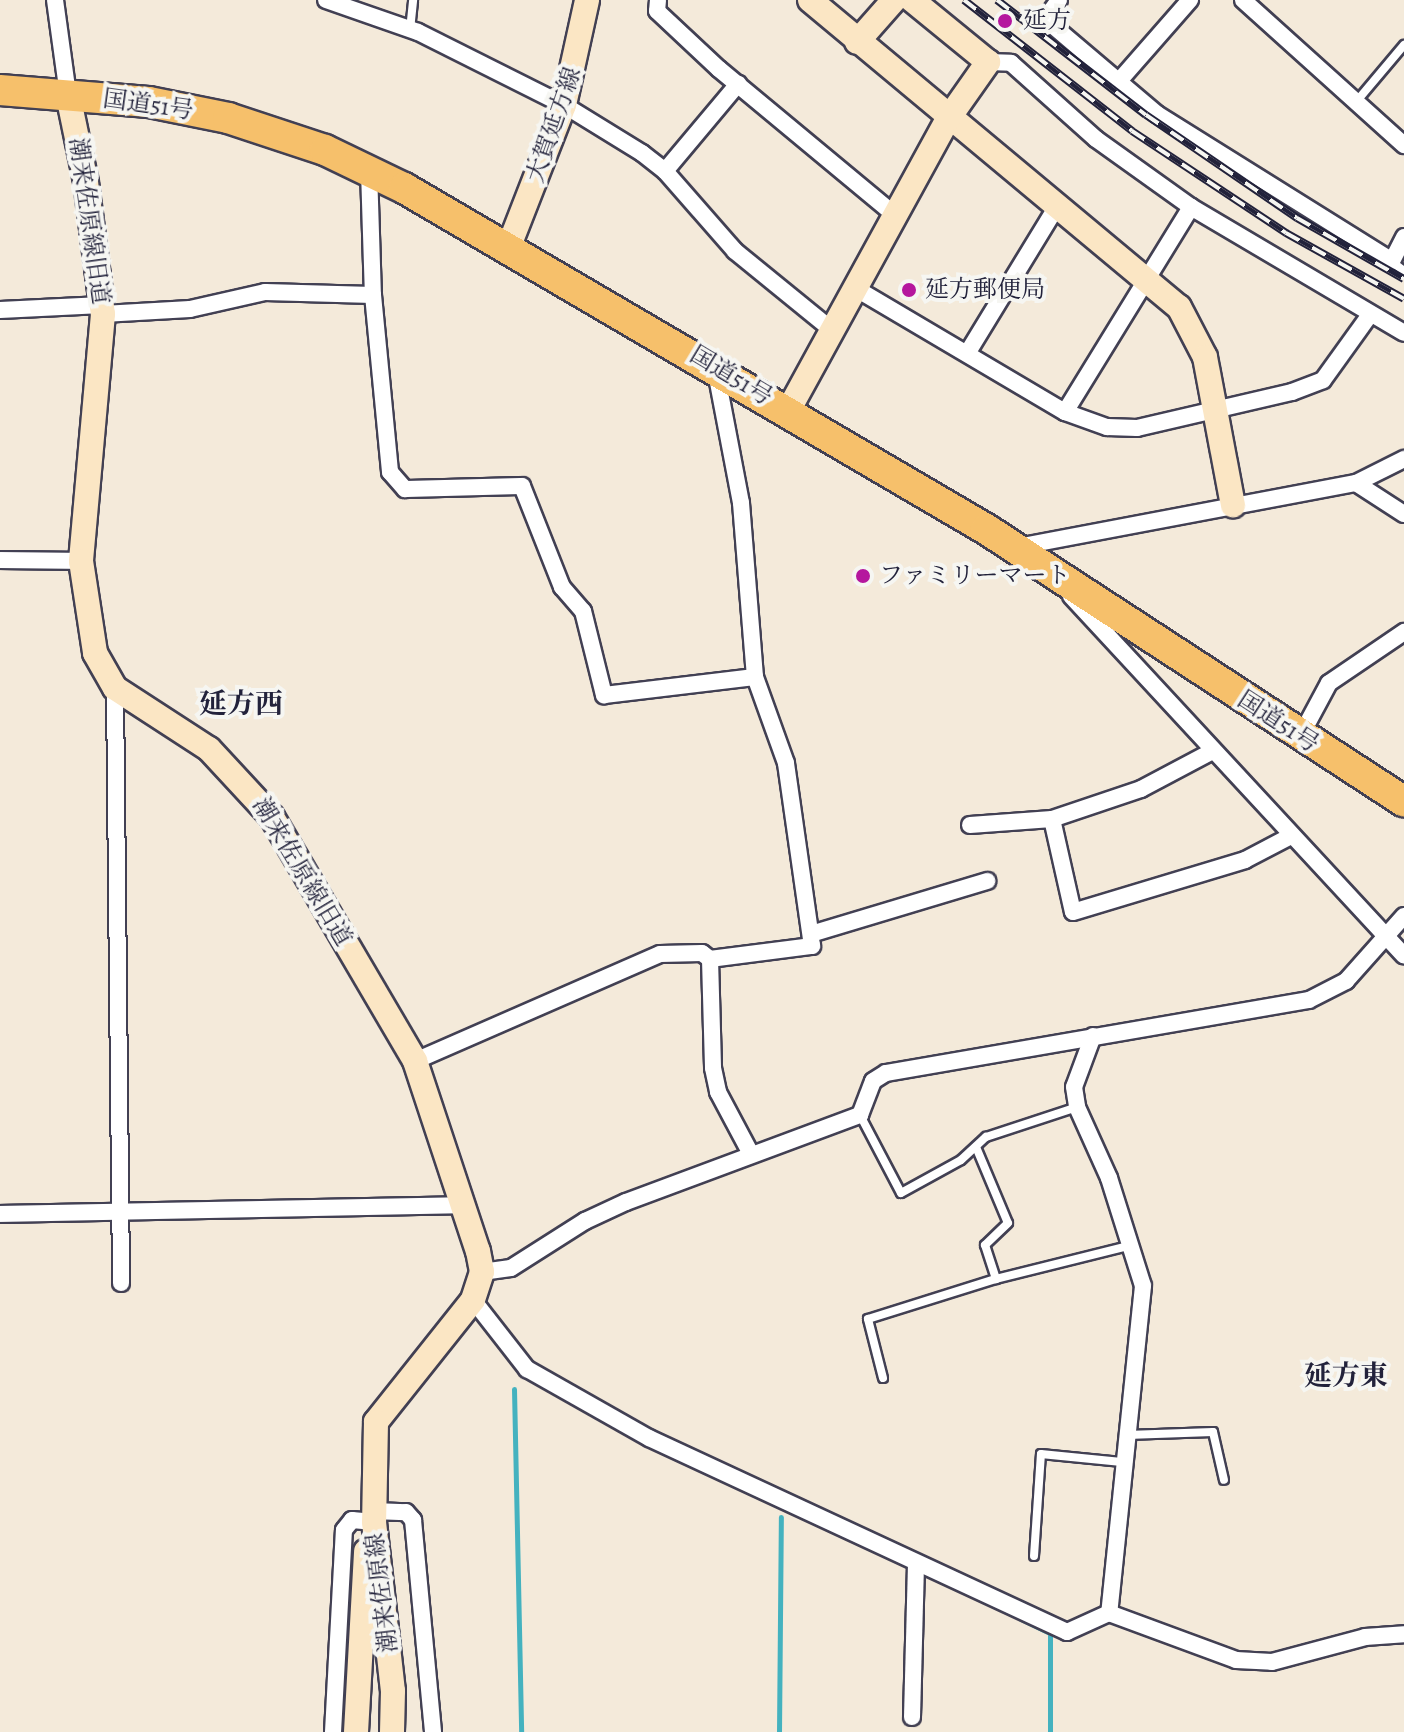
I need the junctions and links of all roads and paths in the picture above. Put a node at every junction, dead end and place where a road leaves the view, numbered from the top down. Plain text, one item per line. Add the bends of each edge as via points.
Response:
1 (55, 0) edge
2 (326, 0) edge
3 (413, 0) edge
4 (587, 0) edge
5 (658, 0) edge
6 (810, 0) edge
7 (894, 0) edge
8 (912, 0) edge
9 (1190, 0) edge
10 (1243, 0) edge
11 (1052, 2) edge
12 (410, 30) junction
13 (857, 42) junction
14 (1404, 45) edge
15 (988, 62) junction
16 (1119, 81) junction
17 (738, 84) junction
18 (0, 90) edge
19 (68, 95) junction
20 (1355, 102) junction
21 (564, 105) junction
22 (948, 119) junction
23 (1404, 145) edge
24 (369, 170) junction
25 (665, 171) junction
26 (1191, 207) junction
27 (1056, 208) junction
28 (895, 215) junction
29 (1404, 237) edge
30 (509, 246) junction
31 (1398, 266) edge
32 (1145, 278) junction
33 (855, 288) junction
34 (373, 295) junction
35 (0, 310) edge
36 (102, 310) junction
37 (1369, 316) junction
38 (832, 330) junction
39 (1404, 333) edge
40 (968, 352) junction
41 (715, 366) junction
42 (1218, 409) junction
43 (788, 411) junction
44 (1065, 412) junction
45 (1404, 459) edge
46 (1356, 483) junction
47 (1233, 505) junction
48 (1404, 514) edge
49 (1016, 547) junction
50 (0, 560) edge
51 (81, 561) junction
52 (1044, 566) junction
53 (1404, 632) edge
54 (755, 677) junction
55 (115, 688) junction
56 (1300, 737) junction
57 (1211, 752) junction
58 (1404, 802) edge
59 (1052, 819) junction
60 (970, 825) dead end
61 (1291, 836) junction
62 (987, 881) dead end
63 (1404, 916) edge
64 (814, 933) junction
65 (1387, 939) junction
66 (1404, 956) edge
67 (710, 959) junction
68 (1093, 1036) junction
69 (415, 1061) junction
70 (1077, 1107) junction
71 (860, 1115) junction
72 (976, 1147) junction
73 (751, 1154) junction
74 (464, 1205) junction
75 (121, 1213) junction
76 (0, 1214) edge
77 (1133, 1244) junction
78 (482, 1272) junction
79 (996, 1279) junction
80 (121, 1283) dead end
81 (473, 1300) junction
82 (883, 1378) dead end
83 (1124, 1435) junction
84 (1122, 1462) junction
85 (1224, 1480) dead end
86 (374, 1516) junction
87 (1034, 1556) dead end
88 (916, 1563) junction
89 (1109, 1613) junction
90 (1404, 1634) edge
91 (912, 1717) dead end
92 (333, 1732) edge
93 (356, 1732) edge
94 (392, 1732) edge
95 (433, 1732) edge

1 - 19 street
2 - 12 street
3 - 12 lane
4 - 21 street, 大賀延方線
5 - 17 street via 657,11
6 - 13 street
7 - 13 street
8 - 15 street
9 - 16 street
10 - 20 street
11 - 16 street via 1045,19
12 - 21 street
13 - 22 street
14 - 20 lane
15 - 22 street
15 - 26 street via 1011,63 1096,139
16 - 31 street via 1157,114
17 - 25 street
17 - 28 street
18 - 19 highway, 国道51号
19 - 24 highway, 国道51号 via 149,102 228,118
19 - 36 street, 潮来佐原線旧道 via 86,182
20 - 23 street
21 - 25 street
21 - 30 street, 大賀延方線
22 - 27 street
22 - 28 street
24 - 30 highway, 国道51号
24 - 34 street
25 - 38 street via 735,251
26 - 32 street
26 - 37 street
27 - 32 street
27 - 40 street
28 - 33 street
29 - 31 street
30 - 41 highway, 国道51号
32 - 42 street via 1179,307 1195,332
32 - 44 street
33 - 38 street
33 - 40 street
34 - 36 street via 265,292 190,309
34 - 54 street via 390,472 405,489 522,486 562,587 583,611 604,695
35 - 36 street
36 - 51 street, 潮来佐原線旧道
37 - 39 street
37 - 42 street via 1323,380
38 - 43 street
40 - 44 street
41 - 43 highway, 国道51号
41 - 54 street via 741,503
42 - 44 street via 1137,428 1107,427
42 - 47 street
43 - 49 highway, 国道51号
45 - 46 street
46 - 47 street
46 - 48 street
47 - 49 street
49 - 52 highway, 国道51号
50 - 51 street
51 - 55 street, 潮来佐原線旧道 via 88,630
52 - 56 highway, 国道51号
52 - 57 street
53 - 56 street via 1329,683
54 - 64 street via 786,763
55 - 69 street, 潮来佐原線旧道 via 209,749 253,792
55 - 75 street
56 - 58 highway, 国道51号
57 - 59 street via 1141,789
57 - 61 street
59 - 60 street
59 - 61 street via 1073,912 1245,860
61 - 65 street
62 - 64 street
63 - 65 street
64 - 67 street via 812,946
65 - 66 street
65 - 68 street via 1346,981 1309,1000
67 - 69 street via 702,953 660,954
67 - 73 street via 718,1092
68 - 70 street via 1074,1087
68 - 71 street via 886,1073 873,1081
69 - 74 street, 潮来佐原線旧道
70 - 72 lane via 986,1137
70 - 77 street
71 - 72 lane via 901,1193
71 - 73 street
72 - 79 lane via 1008,1223 985,1245
73 - 78 street via 585,1221 511,1268
74 - 75 street
74 - 78 street, 潮来佐原線旧道
75 - 76 street
75 - 80 street
77 - 79 lane
77 - 83 street via 1143,1286
78 - 81 street
79 - 82 lane via 868,1319
81 - 86 street via 376,1422
81 - 88 street via 527,1369 649,1438
83 - 84 street
83 - 85 lane via 1213,1432
84 - 87 lane via 1041,1454
84 - 89 street
86 - 92 street via 352,1520 344,1530
86 - 93 street, 潮来佐原線 via 368,1536
86 - 94 street, 潮来佐原線 via 393,1691
86 - 95 street via 406,1512 413,1520
88 - 89 street via 1067,1632
88 - 91 street
89 - 90 street via 1236,1660 1272,1662 1365,1637

